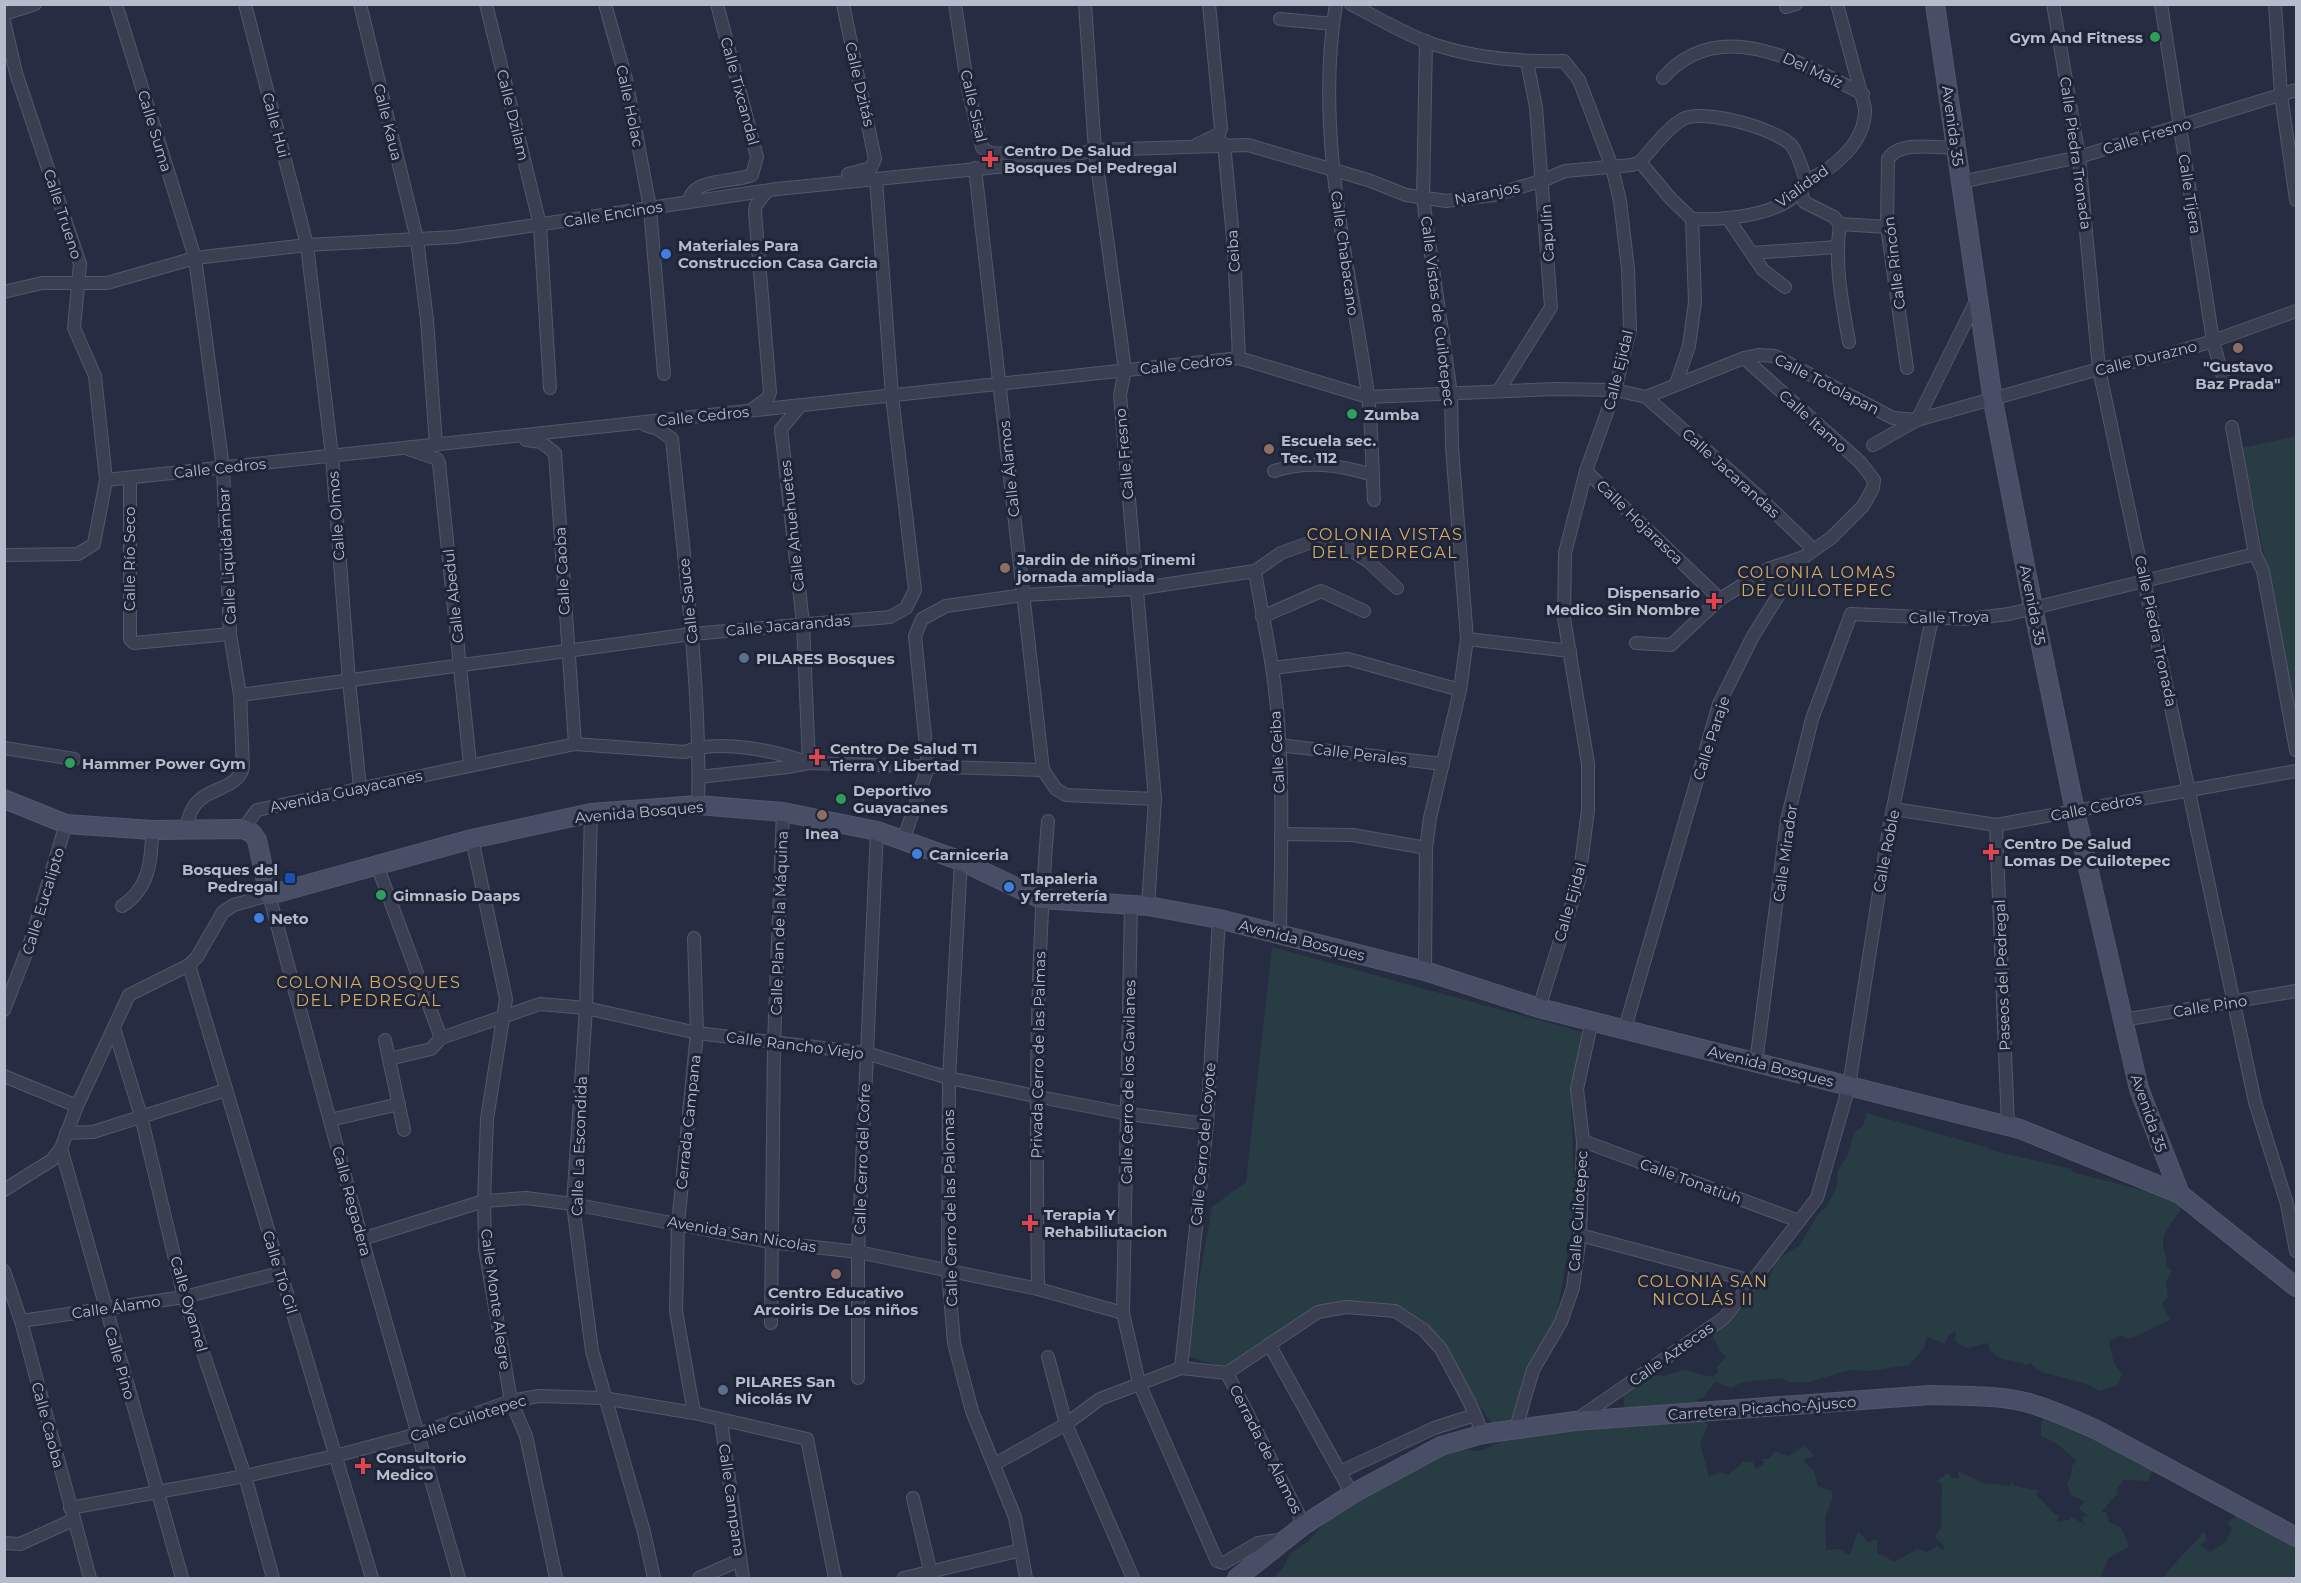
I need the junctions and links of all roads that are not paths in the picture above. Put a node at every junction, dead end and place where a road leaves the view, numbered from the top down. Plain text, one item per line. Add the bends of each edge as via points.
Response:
1 (35, 4) edge
2 (116, 4) edge
3 (245, 4) edge
4 (360, 4) edge
5 (486, 4) edge
6 (605, 4) edge
7 (717, 4) edge
8 (843, 4) edge
9 (955, 4) edge
10 (1085, 4) edge
11 (1209, 4) edge
12 (1336, 4) edge
13 (1351, 4) edge
14 (1837, 4) edge
15 (1935, 4) edge
16 (2053, 4) edge
17 (2161, 4) edge
18 (2275, 4) edge
19 (4, 14) edge
20 (1280, 19) dead end
21 (4, 21) edge
22 (1333, 24) junction
23 (1426, 41) junction
24 (1527, 62) junction
25 (16, 73) junction
26 (1663, 78) dead end
27 (4, 82) edge
28 (2296, 90) edge
29 (1863, 94) junction
30 (2281, 95) junction
31 (2179, 126) junction
32 (1224, 144) junction
33 (1197, 145) junction
34 (1956, 148) junction
35 (1095, 150) junction
36 (2079, 157) junction
37 (1640, 162) junction
38 (1037, 163) junction
39 (873, 164) junction
40 (1612, 167) junction
41 (975, 168) junction
42 (1334, 169) junction
43 (912, 175) junction
44 (876, 179) junction
45 (1544, 180) junction
46 (1961, 182) junction
47 (811, 186) junction
48 (1803, 186) junction
49 (767, 191) junction
50 (1424, 199) junction
51 (2296, 200) edge
52 (688, 202) junction
53 (650, 208) junction
54 (1692, 219) junction
55 (1729, 220) junction
56 (1840, 224) junction
57 (540, 225) junction
58 (1887, 227) junction
59 (417, 239) junction
60 (308, 246) junction
61 (1837, 247) junction
62 (1752, 253) junction
63 (195, 258) junction
64 (77, 281) junction
65 (1785, 287) dead end
66 (4, 292) edge
67 (1978, 298) junction
68 (2296, 310) edge
69 (2213, 341) junction
70 (1849, 342) dead end
71 (1239, 358) junction
72 (1744, 358) junction
73 (1907, 368) dead end
74 (2099, 369) junction
75 (1125, 370) junction
76 (664, 374) dead end
77 (2224, 381) dead end
78 (999, 384) junction
79 (1676, 384) junction
80 (550, 388) dead end
81 (1499, 390) junction
82 (1615, 390) junction
83 (1451, 394) junction
84 (892, 396) junction
85 (1368, 397) junction
86 (1646, 397) junction
87 (1993, 400) junction
88 (801, 405) junction
89 (750, 411) junction
90 (1917, 420) junction
91 (635, 424) junction
92 (2232, 427) dead end
93 (504, 438) junction
94 (436, 445) junction
95 (1873, 445) dead end
96 (407, 448) junction
97 (332, 456) junction
98 (223, 468) junction
99 (1274, 471) dead end
100 (1586, 471) junction
101 (1373, 475) junction
102 (130, 478) junction
103 (106, 480) junction
104 (1873, 488) joint
105 (1374, 500) dead end
106 (1809, 554) junction
107 (2255, 554) junction
108 (4, 555) edge
109 (1255, 572) junction
110 (2145, 580) junction
111 (1397, 588) dead end
112 (1136, 589) junction
113 (1023, 595) junction
114 (1720, 599) junction
115 (2033, 607) junction
116 (1364, 611) dead end
117 (1851, 614) joint
118 (1262, 617) junction
119 (1932, 618) junction
120 (803, 623) junction
121 (230, 634) junction
122 (692, 634) junction
123 (1467, 639) junction
124 (1636, 643) dead end
125 (567, 649) junction
126 (1570, 651) junction
127 (460, 664) junction
128 (1272, 668) junction
129 (349, 681) junction
130 (1460, 690) junction
131 (240, 695) junction
132 (575, 744) junction
133 (1278, 745) junction
134 (699, 746) junction
135 (4, 748) edge
136 (2296, 750) edge
137 (74, 759) dead end
138 (809, 763) junction
139 (470, 764) junction
140 (1443, 764) junction
141 (928, 767) junction
142 (1043, 770) junction
143 (2296, 771) edge
144 (699, 777) junction
145 (360, 787) junction
146 (2191, 789) junction
147 (4, 798) edge
148 (1155, 799) junction
149 (698, 805) junction
150 (1894, 809) junction
151 (2075, 811) junction
152 (783, 812) junction
153 (591, 813) junction
154 (1048, 821) dead end
155 (66, 824) junction
156 (1996, 825) junction
157 (186, 827) junction
158 (243, 829) junction
159 (152, 830) junction
160 (877, 831) junction
161 (1281, 834) junction
162 (472, 839) junction
163 (903, 841) junction
164 (1426, 848) junction
165 (961, 861) junction
166 (377, 865) junction
167 (269, 895) junction
168 (1041, 899) junction
169 (1139, 905) junction
170 (122, 906) dead end
171 (1219, 919) junction
172 (1280, 933) junction
173 (694, 938) dead end
174 (189, 965) junction
175 (1425, 971) junction
176 (2296, 991) edge
177 (2234, 1003) junction
178 (586, 1008) junction
179 (1539, 1008) junction
180 (4, 1010) edge
181 (506, 1014) junction
182 (1592, 1020) junction
183 (2123, 1020) junction
184 (114, 1028) junction
185 (1625, 1028) junction
186 (697, 1033) junction
187 (441, 1038) junction
188 (385, 1040) dead end
189 (774, 1044) junction
190 (866, 1053) junction
191 (389, 1059) junction
192 (1756, 1063) junction
193 (4, 1076) edge
194 (949, 1078) junction
195 (1849, 1086) junction
196 (226, 1090) junction
197 (1035, 1096) junction
198 (399, 1104) junction
199 (77, 1106) junction
200 (1128, 1114) junction
201 (141, 1116) junction
202 (330, 1120) junction
203 (1207, 1124) junction
204 (2008, 1126) junction
205 (404, 1130) dead end
206 (66, 1133) junction
207 (1583, 1141) junction
208 (61, 1148) junction
209 (4, 1190) edge
210 (2180, 1194) junction
211 (484, 1201) junction
212 (2292, 1203) edge
213 (573, 1204) junction
214 (1799, 1221) junction
215 (678, 1224) junction
216 (1580, 1235) junction
217 (362, 1239) junction
218 (770, 1242) junction
219 (2296, 1251) edge
220 (858, 1252) junction
221 (4, 1271) edge
222 (948, 1271) junction
223 (280, 1273) junction
224 (1752, 1281) junction
225 (2296, 1287) edge
226 (1038, 1289) junction
227 (184, 1297) junction
228 (105, 1308) junction
229 (1123, 1313) junction
230 (21, 1321) junction
231 (771, 1323) dead end
232 (1269, 1344) junction
233 (1048, 1357) dead end
234 (1181, 1368) junction
235 (1227, 1373) junction
236 (858, 1378) dead end
237 (1139, 1383) junction
238 (603, 1398) junction
239 (511, 1401) junction
240 (694, 1413) junction
241 (1475, 1415) junction
242 (722, 1421) junction
243 (1575, 1421) junction
244 (1066, 1424) junction
245 (1434, 1428) junction
246 (1516, 1428) junction
247 (418, 1434) junction
248 (1483, 1434) junction
249 (1397, 1444) junction
250 (1441, 1446) junction
251 (335, 1456) junction
252 (995, 1464) junction
253 (1407, 1464) junction
254 (1340, 1472) junction
255 (245, 1476) junction
256 (157, 1491) junction
257 (1352, 1494) junction
258 (913, 1498) dead end
259 (72, 1514) junction
260 (1304, 1526) junction
261 (2296, 1537) edge
262 (1287, 1538) junction
263 (4, 1544) edge
264 (1021, 1550) junction
265 (740, 1560) junction
266 (931, 1575) edge
267 (90, 1578) edge
268 (182, 1578) edge
269 (273, 1578) edge
270 (372, 1578) edge
271 (459, 1578) edge
272 (556, 1578) edge
273 (654, 1578) edge
274 (699, 1578) edge
275 (743, 1578) edge
276 (835, 1578) edge
277 (904, 1578) edge
278 (1026, 1578) edge
279 (1133, 1578) edge
280 (1237, 1578) edge

1 - 19 street
2 - 63 street, Calle Suma
3 - 60 street, Calle Hui
4 - 59 street, Calle Kaua
5 - 57 street, Calle Dzilam
6 - 53 street, Calle Holac via 626,79
7 - 52 street, Calle Tixcandal via 757,157 756,167 753,175 742,179 697,187 689,194
8 - 39 street, Calle Dzitás via 871,131
9 - 38 street, Calle Sisal via 968,90 982,147 992,153 1024,153
10 - 35 street, Calle Fresno
11 - 33 street via 1221,129 1219,134
12 - 22 street, Calle Chabacano
13 - 23 street
14 - 29 street, Vialidad
15 - 34 street, Avenida 35
16 - 36 street, Calle Piedra Tronada
17 - 31 street, Calle Tijera
18 - 30 street
20 - 22 street
21 - 25 street, Calle Trueno
22 - 42 street, Calle Chabacano via 1329,141
23 - 24 street via 1491,58
23 - 50 street, Calle Vistas de Cuilotepec
24 - 40 street, Calle Ejidal via 1564,61 1580,80
24 - 45 street, Capulín via 1533,81
25 - 27 street
25 - 64 street, Calle Trueno via 74,243 80,264
26 - 29 street, Del Maíz via 1705,51 1748,46 1796,60
28 - 30 street, Calle Fresno
29 - 48 street, Vialidad via 1866,124 1859,138 1826,172
30 - 31 street, Calle Fresno
30 - 51 street
31 - 36 street, Calle Fresno
31 - 69 street, Calle Tijera
32 - 33 street, Calle Encinos
32 - 42 street, Naranjos via 1248,145
32 - 71 street, Ceiba
33 - 35 street, Calle Encinos
34 - 46 street, Avenida 35
34 - 58 street, Calle Rincón via 1901,148 1892,152 1888,159
35 - 38 street, Calle Encinos
35 - 75 street, Calle Fresno
36 - 46 street, Calle Fresno
36 - 74 street, Calle Piedra Tronada
37 - 40 street, Naranjos
37 - 48 street via 1682,119 1711,116 1750,126 1791,144 1799,158
37 - 54 street
38 - 41 street, Calle Encinos
39 - 43 street
39 - 47 street via 864,172 818,179
40 - 45 street, Naranjos via 1565,171
40 - 82 street, Calle Ejidal via 1620,201 1630,302 1630,330
41 - 43 street, Calle Encinos
41 - 78 street, Calle Álamos
42 - 50 street, Naranjos
42 - 85 street, Calle Chabacano
43 - 44 street, Calle Encinos
44 - 47 street, Calle Encinos
44 - 84 street, Calle Jacarandas
45 - 50 street, Naranjos via 1494,195 1446,201
45 - 81 street, Capulín via 1551,307
46 - 67 street, Avenida 35
47 - 49 street, Calle Encinos
48 - 55 street, Vialidad via 1772,208
48 - 56 street via 1804,202
49 - 52 street, Calle Encinos
49 - 89 street via 755,212 770,392
50 - 83 street, Calle Vistas de Cuilotepec
52 - 53 street, Calle Encinos
53 - 57 street, Calle Encinos
53 - 76 street
54 - 55 street, Vialidad
54 - 79 street via 1695,302 1689,346
55 - 62 street
56 - 58 street
56 - 61 street
57 - 59 street, Calle Encinos
57 - 80 street
58 - 73 street, Calle Rincón
59 - 60 street, Calle Encinos
59 - 94 street
60 - 63 street, Calle Encinos
60 - 97 street, Calle Olmos
61 - 62 street
61 - 70 street
62 - 65 street via 1763,270
63 - 64 street, Calle Encinos via 107,283
63 - 98 street, Calle Liquidámbar
64 - 66 street, Calle Encinos via 42,283
64 - 103 street, Calle Trueno via 74,328 95,376
67 - 87 street, Avenida 35
67 - 90 street
68 - 69 street, Calle Durazno
69 - 74 street, Calle Durazno
69 - 77 street, Calle Tijera
71 - 75 street, Calle Cedros
71 - 85 street, Calle Cedros
72 - 79 street, Calle Totolapan
72 - 90 street, Calle Totolapan via 1776,356 1893,418
72 - 104 street, Calle Itamo via 1860,462 1874,480
74 - 87 street, Calle Durazno
74 - 110 street, Calle Piedra Tronada
75 - 78 street, Calle Cedros
75 - 112 street, Calle Fresno via 1120,395
78 - 84 street, Calle Cedros
78 - 113 street, Calle Álamos
79 - 86 street, Calle Totolapan
81 - 82 street
81 - 83 street
82 - 86 street
82 - 100 street, Calle Ejidal
83 - 85 street, Calle Cedros
83 - 123 street, Calle Vistas de Cuilotepec
84 - 88 street, Calle Cedros
84 - 120 street, Calle Jacarandas via 915,590 906,608 890,617
85 - 101 street, Calle Chabacano
86 - 106 street, Calle Jacarandas via 1755,493
87 - 90 street, Calle Totolapan
87 - 115 street, Avenida 35
88 - 89 street, Calle Cedros
88 - 120 street, Calle Ahuehuetes via 782,429
89 - 91 street, Calle Cedros
90 - 95 street
91 - 93 street, Calle Cedros
91 - 122 street, Calle Sauce via 658,429 672,439
92 - 107 street
93 - 94 street, Calle Cedros
93 - 125 street, Calle Caoba via 541,442 555,453
94 - 96 street, Calle Cedros
96 - 97 street, Calle Cedros
96 - 127 street, Calle Abedul via 439,463
97 - 98 street, Calle Cedros
97 - 129 street, Calle Olmos
98 - 102 street, Calle Cedros
98 - 121 street, Calle Liquidámbar
99 - 101 street via 1302,464 1338,466
100 - 114 street, Calle Hojarasca
100 - 126 street, Calle Ejidal via 1565,553 1564,606
101 - 105 street, Calle Chabacano
102 - 103 street, Calle Cedros
102 - 121 street, Calle Río Seco via 130,639 134,643
103 - 108 street via 94,544 87,550 78,554
104 - 106 street, Calle Paraje via 1863,506
106 - 114 street via 1768,569
106 - 185 street, Calle Paraje via 1753,636 1719,704
107 - 110 street, Calle Troya
107 - 136 street via 2263,571
109 - 111 street via 1281,553 1309,543 1340,543 1368,561
109 - 112 street
109 - 118 street, Calle Ceiba
110 - 115 street, Calle Troya
110 - 146 street, Calle Piedra Tronada
112 - 113 street
112 - 148 street, Calle Fresno
113 - 141 street via 945,606 922,619 915,636
113 - 142 street, Calle Álamos
114 - 124 street via 1671,645
115 - 119 street, Calle Troya via 1990,617
115 - 151 street, Avenida 35
116 - 118 street via 1321,591
117 - 119 street, Calle Troya
117 - 192 street, Calle Mirador via 1812,719 1787,820
118 - 128 street, Calle Ceiba
119 - 150 street, Calle Roble
120 - 122 street, Calle Jacarandas
120 - 138 street, Calle Ahuehuetes
121 - 131 street, Calle Liquidámbar
122 - 125 street, Calle Jacarandas
122 - 134 street, Calle Sauce
123 - 126 street
123 - 130 street, Calle Vistas de Cuilotepec
125 - 127 street, Calle Jacarandas
125 - 132 street, Calle Caoba
126 - 179 street, Calle Ejidal via 1588,764 1585,846
127 - 129 street, Calle Jacarandas
127 - 139 street, Calle Abedul
128 - 130 street via 1347,658
128 - 133 street, Calle Ceiba
129 - 131 street, Calle Jacarandas
129 - 145 street, Calle Olmos
130 - 140 street, Calle Vistas de Cuilotepec
131 - 157 street, Calle Liquidámbar via 242,772 231,783 201,798
132 - 134 street, Avenida Guayacanes via 685,752
132 - 139 street, Avenida Guayacanes
133 - 140 street, Calle Perales
133 - 161 street, Calle Ceiba
134 - 138 street, Avenida Guayacanes via 778,752
134 - 144 street, Calle Sauce
135 - 137 street
138 - 141 street, Avenida Bosques
138 - 144 street, Avenida Bosques
139 - 145 street, Avenida Guayacanes
140 - 164 street, Calle Vistas de Cuilotepec
141 - 142 street, Avenida Bosques
141 - 163 street
142 - 148 street via 1056,789 1066,795
143 - 146 street, Calle Cedros
144 - 149 street, Calle Sauce
145 - 158 street, Avenida Guayacanes via 257,810
146 - 151 street, Calle Cedros
146 - 177 street, Calle Piedra Tronada
147 - 155 street
148 - 169 street, Calle Fresno
149 - 152 street, Avenida Bosques
149 - 153 street, Avenida Bosques
150 - 156 street, Calle Cedros
150 - 195 street, Calle Roble
151 - 156 street, Calle Cedros
151 - 183 street, Avenida 35
152 - 160 street, Avenida Bosques
152 - 189 street, Calle Plan de la Máquina
153 - 162 street, Avenida Bosques
153 - 178 street, Calle La Escondida
154 - 168 street, Privada Cerro de las Palmas
155 - 159 street
155 - 180 street, Calle Eucalipto via 37,923
156 - 204 street, Paseos del Pedregal
157 - 158 street
157 - 159 street
158 - 167 street, Calle Regadera via 257,840
159 - 170 street via 146,880 135,898
160 - 163 street, Avenida Bosques
160 - 190 street, Calle Cerro del Cofre
161 - 164 street via 1353,835
161 - 172 street, Calle Ceiba
162 - 166 street, Avenida Bosques
162 - 181 street, Calle Monte Alegre
163 - 165 street, Avenida Bosques
164 - 175 street, Calle Vistas de Cuilotepec
165 - 168 street, Avenida Bosques
165 - 194 street, Calle Cerro de las Palomas
166 - 167 street, Avenida Bosques
166 - 187 street
167 - 174 street via 234,904 223,912
167 - 202 street, Calle Regadera
168 - 169 street, Avenida Bosques
168 - 197 street, Privada Cerro de las Palmas
169 - 171 street, Avenida Bosques
169 - 200 street, Calle Cerro de los Gavilanes
171 - 172 street, Avenida Bosques
171 - 203 street, Calle Cerro del Coyote
172 - 175 street, Avenida Bosques
173 - 186 street, Cerrada Campana
174 - 184 street via 129,995
174 - 196 street, Calle Tío Gil
175 - 179 street, Avenida Bosques
176 - 177 street, Calle Pino
177 - 183 street, Calle Pino
177 - 212 street, Calle Piedra Tronada via 2255,1102
178 - 181 street, Calle Rancho Viejo via 540,1004
178 - 186 street, Calle Rancho Viejo
178 - 213 street, Calle La Escondida
179 - 182 street, Avenida Bosques
181 - 187 street, Calle Rancho Viejo
181 - 211 street, Calle Monte Alegre via 487,1119
182 - 185 street, Avenida Bosques
182 - 207 street, Calle Cuilotepec via 1577,1089
183 - 210 street, Avenida 35 via 2139,1089
184 - 199 street
184 - 201 street, Calle Oyamel
185 - 192 street, Avenida Bosques
186 - 189 street, Calle Rancho Viejo
186 - 215 street, Cerrada Campana
187 - 191 street, Calle Rancho Viejo via 431,1049
188 - 191 street
189 - 190 street, Calle Rancho Viejo
189 - 218 street, Calle Plan de la Máquina
190 - 194 street, Calle Rancho Viejo
190 - 220 street, Calle Cerro del Cofre
191 - 198 street
192 - 195 street, Avenida Bosques
193 - 199 street
194 - 197 street, Calle Rancho Viejo
194 - 222 street, Calle Cerro de las Palomas
195 - 204 street, Avenida Bosques
195 - 214 street, Calle Aztecas via 1817,1198
196 - 201 street
196 - 223 street, Calle Tío Gil
197 - 200 street, Calle Rancho Viejo
197 - 226 street, Privada Cerro de las Palmas
198 - 202 street
198 - 205 street
199 - 206 street
200 - 203 street, Calle Rancho Viejo
200 - 229 street, Calle Cerro de los Gavilanes
201 - 206 street via 93,1132
201 - 227 street, Calle Oyamel
202 - 217 street, Calle Regadera
203 - 234 street, Calle Cerro del Coyote
204 - 210 street, Avenida Bosques
206 - 208 street
207 - 214 street, Calle Tonatiuh
207 - 216 street, Calle Cuilotepec
208 - 209 street via 52,1160
208 - 228 street, Calle Pino
210 - 225 street, Avenida Bosques
211 - 213 street, Avenida San Nicolas via 526,1198
211 - 217 street, Avenida San Nicolas
211 - 239 street, Calle Monte Alegre via 485,1249
212 - 219 street, Calle Piedra Tronada
213 - 215 street, Avenida San Nicolas
213 - 238 street, Calle La Escondida via 592,1350
214 - 224 street, Calle Aztecas
215 - 218 street, Avenida San Nicolas
215 - 240 street, Cerrada Campana via 676,1311
216 - 224 street
216 - 246 street, Calle Cuilotepec via 1573,1288 1561,1322 1533,1370
217 - 247 street, Calle Regadera
218 - 220 street, Avenida San Nicolas
218 - 231 street, Calle Plan de la Máquina
220 - 222 street, Avenida San Nicolas
220 - 236 street, Calle Cerro del Cofre
221 - 230 street, Calle Caoba
222 - 226 street, Avenida San Nicolas
222 - 252 street, Calle Cerro de las Palomas via 954,1343 972,1411
223 - 227 street, Calle Álamo
223 - 251 street, Calle Tío Gil
224 - 243 street, Calle Aztecas via 1724,1318
226 - 229 street, Avenida San Nicolas
227 - 228 street, Calle Álamo
227 - 255 street, Calle Oyamel
228 - 230 street, Calle Álamo
228 - 256 street, Calle Pino
229 - 237 street, Calle Cerro de los Gavilanes
230 - 259 street, Calle Caoba
232 - 235 street
232 - 241 street via 1318,1312 1346,1307 1395,1311 1424,1330 1441,1349
232 - 254 street
233 - 244 street
234 - 235 street
234 - 237 street
235 - 260 street, Cerrada de Álamos
237 - 244 street via 1100,1399
237 - 262 street, Calle Cerro de los Gavilanes via 1217,1561 1224,1563 1258,1543
238 - 239 street, Calle Cuilotepec via 539,1396
238 - 240 street, Calle Cuilotepec
238 - 273 street, Calle La Escondida
239 - 247 street, Calle Cuilotepec
239 - 272 street, Calle Monte Alegre via 526,1436
240 - 242 street, Calle Cuilotepec
241 - 245 street
241 - 248 street
242 - 265 street, Calle Campana
242 - 276 street, Calle Cuilotepec via 807,1439
243 - 246 street, Carretera Picacho-Ajusco
243 - 261 street, Carretera Picacho-Ajusco via 1931,1395 2024,1402 2095,1429
244 - 252 street
244 - 279 street
245 - 249 street
245 - 250 street
246 - 248 street, Carretera Picacho-Ajusco
247 - 251 street, Calle Cuilotepec
247 - 271 street, Calle Regadera
248 - 250 street, Carretera Picacho-Ajusco
249 - 253 street
249 - 254 street
250 - 253 street, Carretera Picacho-Ajusco
251 - 255 street, Calle Cuilotepec
251 - 270 street, Calle Tío Gil
252 - 264 street, Calle Cerro de las Palomas via 1015,1517
253 - 257 street, Carretera Picacho-Ajusco
254 - 257 street
255 - 256 street, Calle Cuilotepec
255 - 269 street, Calle Oyamel
256 - 259 street, Calle Cuilotepec
256 - 268 street, Calle Pino
257 - 260 street, Carretera Picacho-Ajusco
258 - 266 street
259 - 263 street, Calle Cuilotepec via 20,1544
259 - 267 street, Calle Caoba
260 - 262 street, Carretera Picacho-Ajusco
262 - 280 street, Carretera Picacho-Ajusco
264 - 266 street
264 - 278 street, Calle Cerro de las Palomas
265 - 274 street
265 - 275 street, Calle Campana
266 - 277 street

